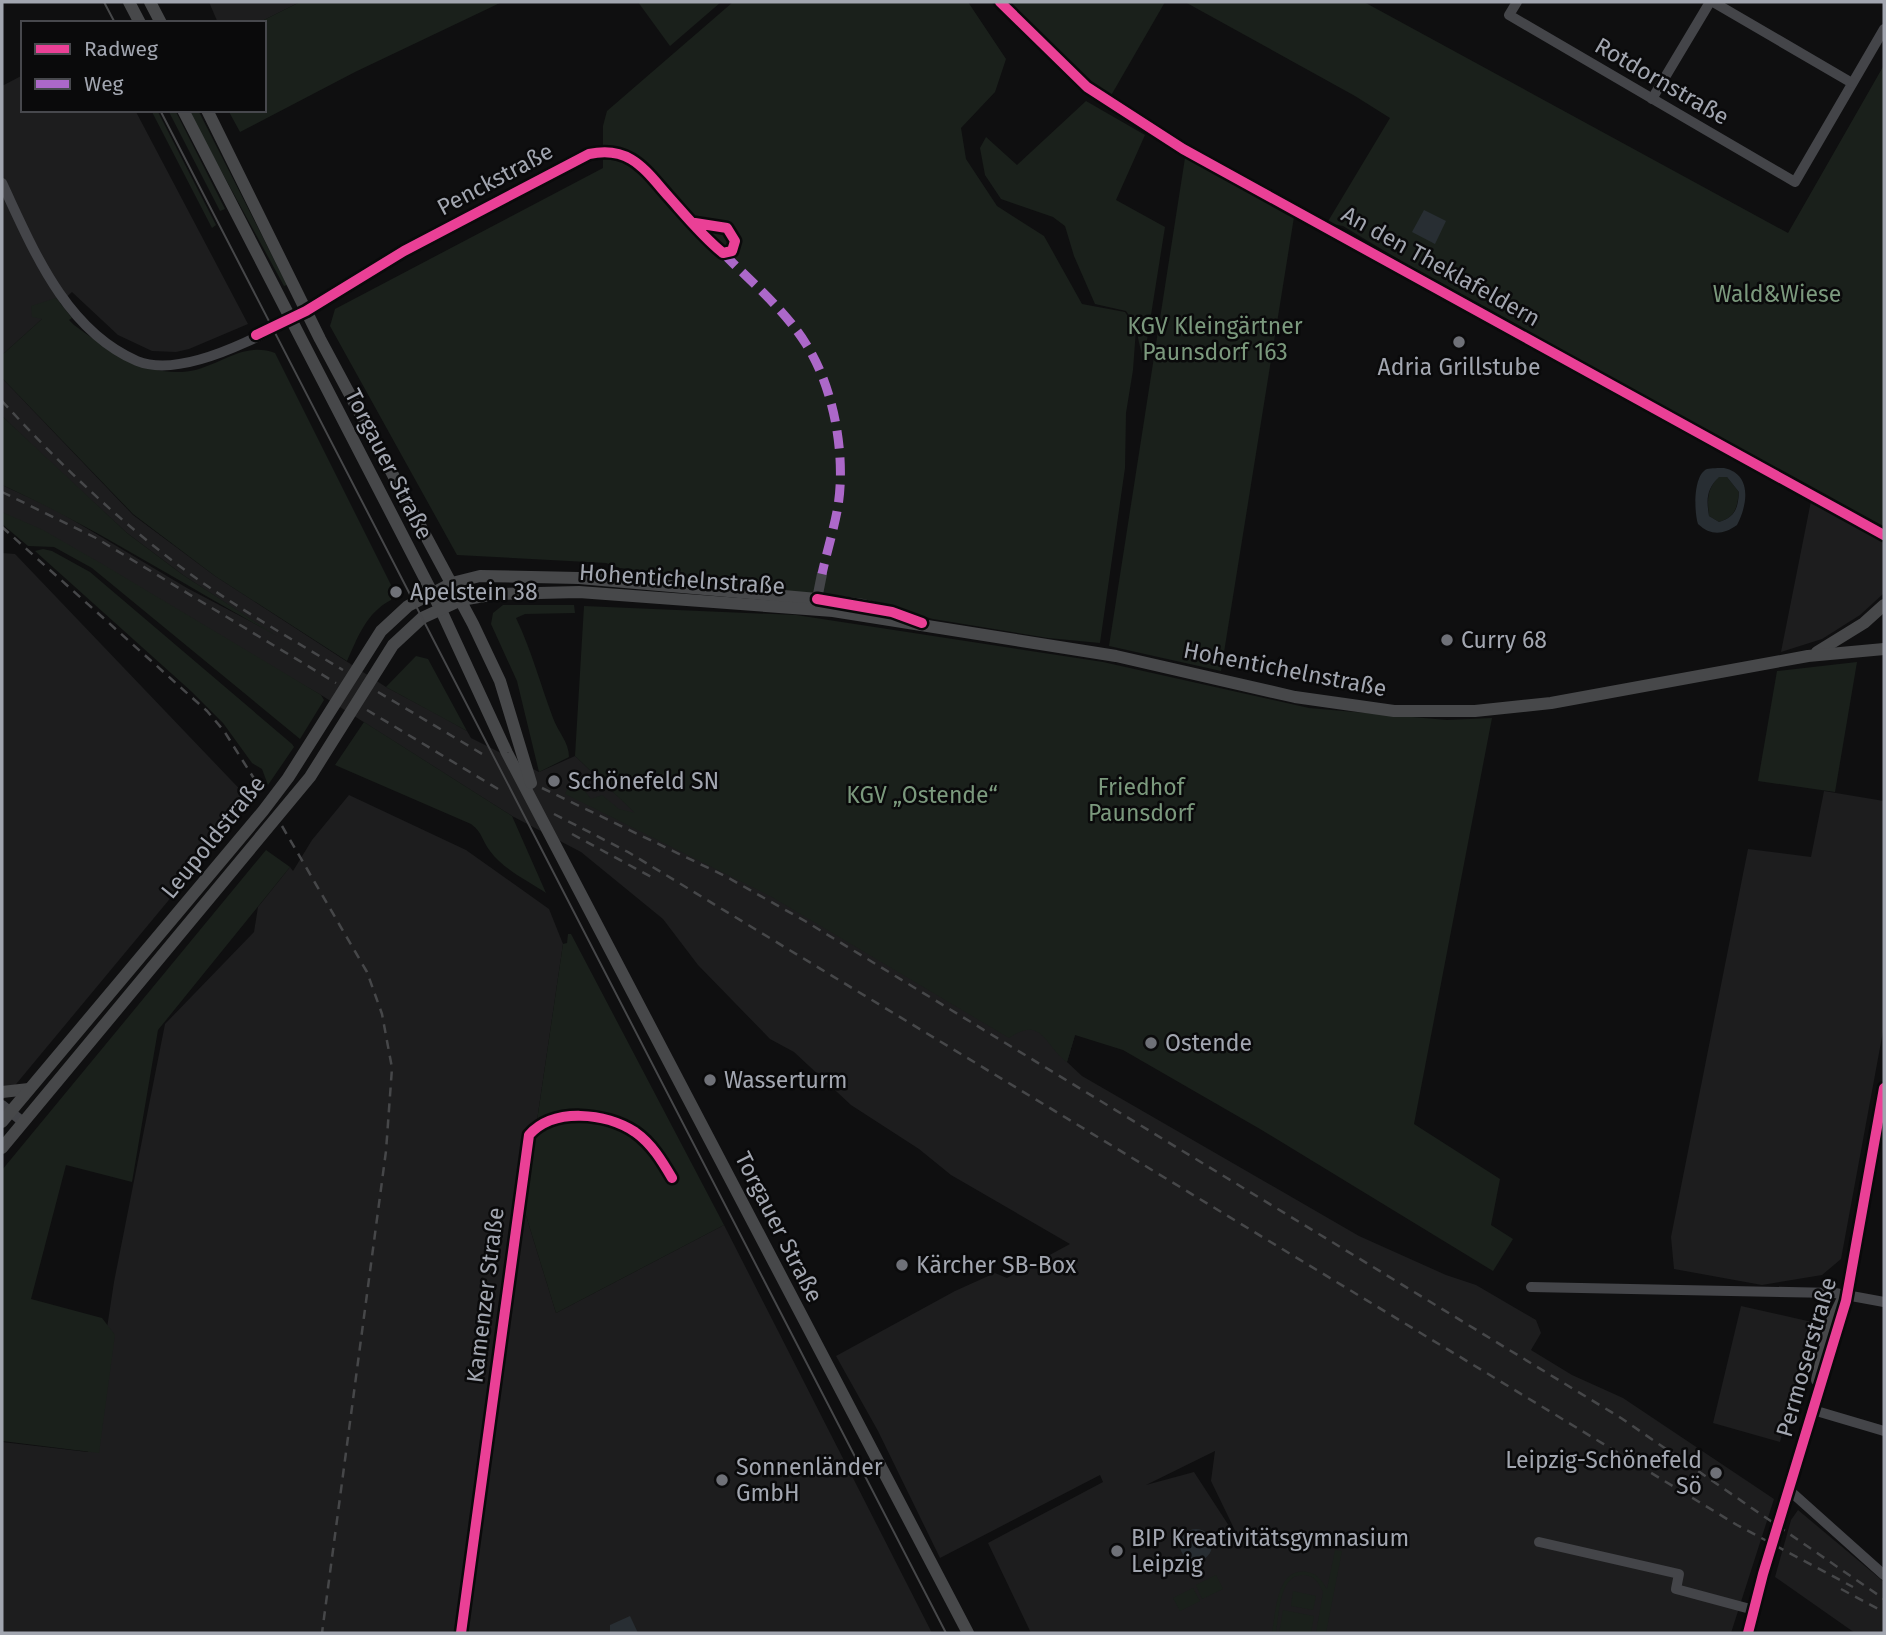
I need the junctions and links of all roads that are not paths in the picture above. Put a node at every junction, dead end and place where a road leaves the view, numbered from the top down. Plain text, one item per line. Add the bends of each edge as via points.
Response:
1 (129, 2) edge
2 (150, 2) edge
3 (1000, 2) edge
4 (1517, 2) edge
5 (1711, 2) edge
6 (139, 21) edge
7 (160, 21) edge
8 (1884, 29) edge
9 (1852, 83) junction
10 (1652, 99) junction
11 (184, 112) edge
12 (208, 112) edge
13 (2, 183) edge
14 (695, 223) dead end
15 (306, 311) junction
16 (291, 320) junction
17 (1884, 536) edge
18 (822, 574) dead end
19 (452, 583) junction
20 (431, 592) junction
21 (817, 599) junction
22 (461, 600) junction
23 (1884, 605) edge
24 (440, 608) junction
25 (922, 624) junction
26 (1884, 649) edge
27 (1808, 656) junction
28 (556, 841) junction
29 (1884, 1088) edge
30 (29, 1089) junction
31 (2, 1092) edge
32 (4, 1116) edge
33 (19, 1127) junction
34 (2, 1148) edge
35 (672, 1178) dead end
36 (1531, 1287) dead end
37 (1846, 1295) junction
38 (1884, 1303) edge
39 (1813, 1410) junction
40 (1884, 1431) edge
41 (1789, 1490) junction
42 (1539, 1542) dead end
43 (1884, 1575) edge
44 (1754, 1610) junction
45 (461, 1633) edge
46 (968, 1633) edge
47 (1748, 1633) edge

1 - 6 main road
2 - 7 main road
3 - 17 street, An den Theklafeldern via 1087,87 1183,149
4 - 10 street, Rotdornstraße via 1509,15
5 - 9 street
5 - 10 street
8 - 9 street
9 - 10 street, Rotdornstraße via 1795,182
11 - 16 main road, Torgauer Straße
12 - 15 main road, Torgauer Straße
13 - 16 street, Penckstraße via 56,289 98,335 138,361 158,366 197,361
14 - 15 street, Penckstraße via 637,160 602,151 578,159 404,251
15 - 16 street, Penckstraße
15 - 19 main road, Torgauer Straße
16 - 20 main road, Torgauer Straße
18 - 21 street
19 - 20 main road, Leupoldstraße
19 - 21 main road, Hohentichelnstraße via 480,576 566,577
19 - 22 main road, Torgauer Straße
20 - 24 main road, Torgauer Straße
20 - 30 main road, Leupoldstraße via 390,620 273,799
21 - 25 main road, Hohentichelnstraße via 892,612
22 - 24 main road, Hohentichelnstraße
22 - 25 main road, Hohentichelnstraße via 529,593 664,596
22 - 28 main road, Torgauer Straße via 500,681 523,762
23 - 27 main road, Hohentichelnstraße via 1864,623
24 - 28 main road, Torgauer Straße via 507,753
24 - 33 main road, Leupoldstraße via 407,629 372,676 310,777
25 - 27 main road, Hohentichelnstraße via 1116,656 1295,697 1394,711 1475,711 1550,703
26 - 27 main road, Hohentichelnstraße
28 - 46 main road, Torgauer Straße
29 - 37 main road, Permoserstraße
30 - 31 main road
30 - 32 main road, Leupoldstraße
32 - 33 street
33 - 34 main road, Leupoldstraße
35 - 45 street, Kamenzer Straße via 655,1149 616,1123 565,1117 538,1126 529,1135
36 - 37 street
37 - 38 street
37 - 39 main road, Permoserstraße
39 - 40 street
39 - 41 main road, Permoserstraße
41 - 43 street
41 - 44 main road, Permoserstraße
42 - 44 street via 1679,1574 1676,1589
44 - 47 main road, Permoserstraße

